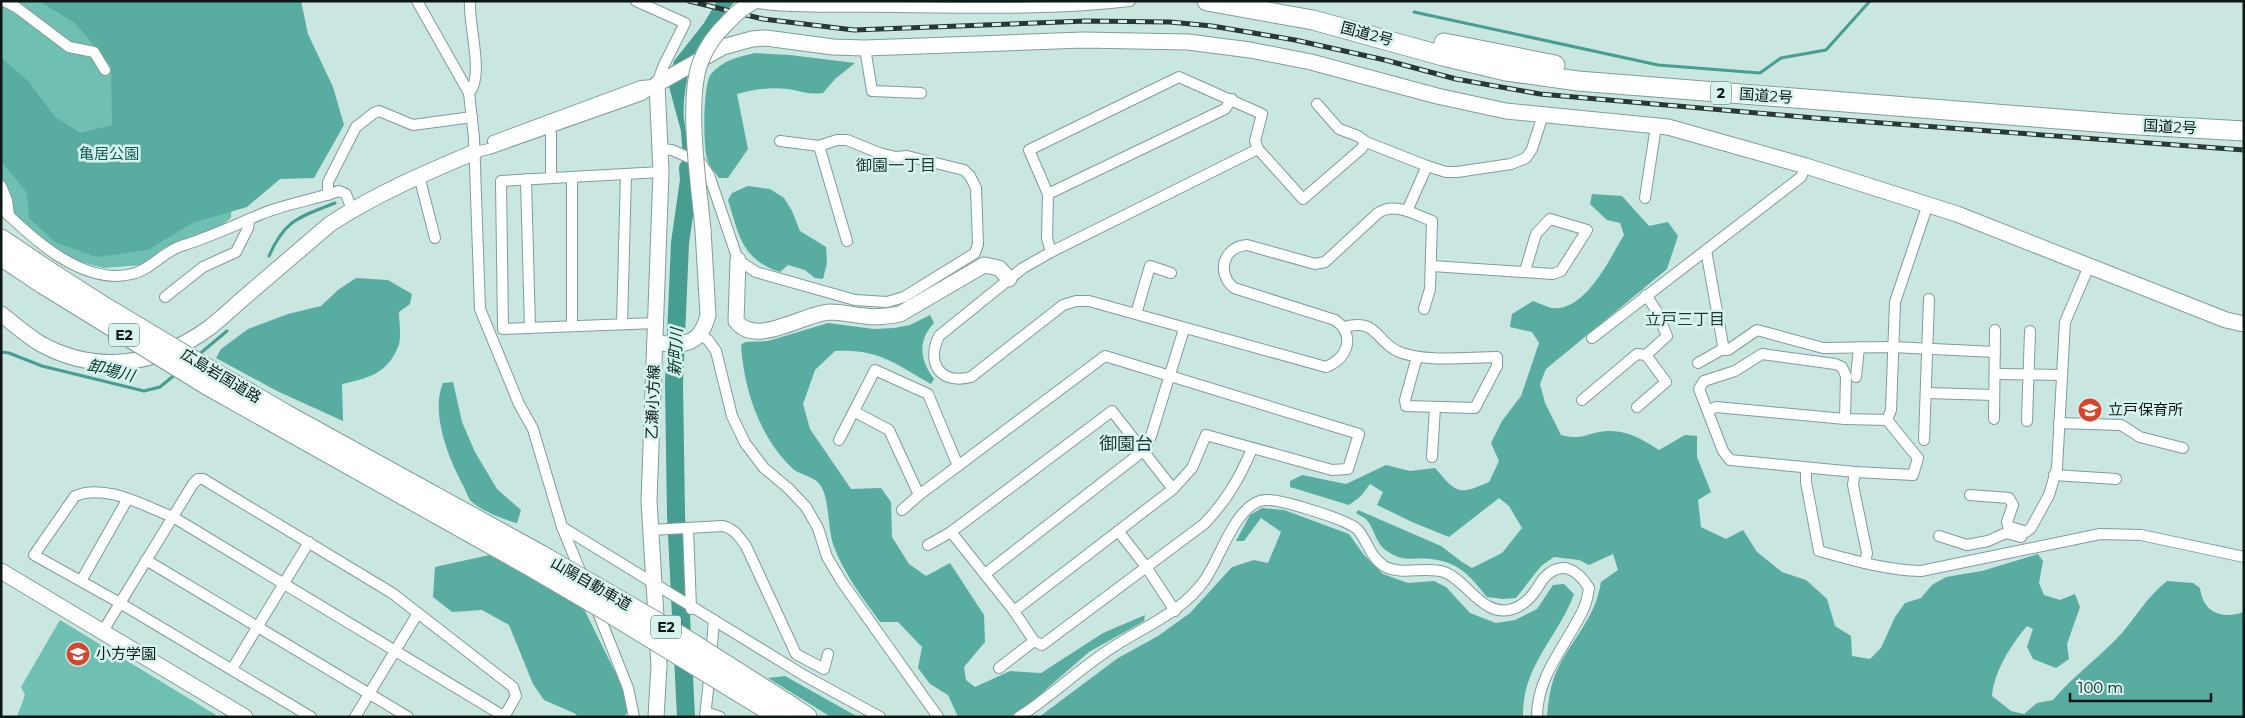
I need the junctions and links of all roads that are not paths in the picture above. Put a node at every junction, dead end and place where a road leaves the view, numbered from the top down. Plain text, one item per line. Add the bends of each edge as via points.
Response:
1 (4, 1) edge
2 (417, 1) edge
3 (470, 1) edge
4 (636, 1) edge
5 (747, 1) edge
6 (755, 1) edge
7 (1130, 1) edge
8 (1206, 1) edge
9 (1281, 1) edge
10 (1104, 3) edge
11 (995, 5) edge
12 (866, 48) junction
13 (106, 70) dead end
14 (662, 82) junction
15 (469, 92) junction
16 (921, 93) dead end
17 (1232, 99) junction
18 (1317, 104) dead end
19 (1543, 115) junction
20 (472, 117) junction
21 (2244, 123) edge
22 (1656, 126) junction
23 (549, 128) junction
24 (2244, 131) edge
25 (780, 141) dead end
26 (1366, 142) junction
27 (819, 146) junction
28 (664, 149) junction
29 (1258, 149) junction
30 (475, 152) junction
31 (1427, 166) junction
32 (1806, 166) junction
33 (661, 172) junction
34 (626, 174) junction
35 (419, 176) junction
36 (572, 177) junction
37 (551, 178) junction
38 (526, 179) junction
39 (1, 186) edge
40 (1048, 194) junction
41 (328, 195) junction
42 (1644, 198) dead end
43 (1928, 204) junction
44 (1, 208) edge
45 (352, 210) junction
46 (1407, 211) junction
47 (9, 216) junction
48 (249, 221) junction
49 (435, 238) dead end
50 (1, 239) edge
51 (847, 241) dead end
52 (1706, 250) junction
53 (1051, 252) junction
54 (1, 256) edge
55 (738, 260) junction
56 (1432, 266) junction
57 (2089, 266) junction
58 (1525, 271) junction
59 (1171, 273) dead end
60 (46, 278) junction
61 (1009, 279) junction
62 (1646, 295) junction
63 (165, 298) dead end
64 (1929, 299) dead end
65 (1424, 309) dead end
66 (1, 314) edge
67 (1136, 314) junction
68 (656, 322) junction
69 (622, 324) junction
70 (2244, 324) edge
71 (572, 326) junction
72 (1344, 327) junction
73 (530, 328) junction
74 (1184, 328) junction
75 (1995, 330) dead end
76 (2030, 331) dead end
77 (699, 334) junction
78 (1592, 338) dead end
79 (658, 344) junction
80 (1860, 347) junction
81 (1892, 347) junction
82 (1929, 348) junction
83 (1721, 350) junction
84 (1995, 352) junction
85 (1646, 356) junction
86 (1417, 357) junction
87 (1698, 363) dead end
88 (1995, 374) junction
89 (2028, 374) junction
90 (2062, 375) junction
91 (1171, 376) junction
92 (1856, 377) dead end
93 (1927, 393) junction
94 (1994, 395) junction
95 (1582, 400) dead end
96 (1435, 407) junction
97 (1637, 407) dead end
98 (1708, 410) junction
99 (855, 412) junction
100 (1845, 419) junction
101 (1994, 419) dead end
102 (1887, 420) junction
103 (2027, 421) dead end
104 (2059, 423) junction
105 (839, 440) dead end
106 (1924, 440) dead end
107 (2183, 448) dead end
108 (1252, 449) junction
109 (1143, 451) junction
110 (1432, 457) dead end
111 (958, 466) junction
112 (1806, 468) junction
113 (1855, 472) junction
114 (2054, 475) junction
115 (2116, 479) dead end
116 (1173, 489) junction
117 (919, 495) junction
118 (1970, 496) dead end
119 (127, 500) junction
120 (902, 510) dead end
121 (449, 511) junction
122 (173, 517) junction
123 (562, 527) junction
124 (687, 528) junction
125 (2029, 529) junction
126 (654, 530) junction
127 (951, 532) junction
128 (1119, 532) junction
129 (1940, 536) dead end
130 (309, 542) junction
131 (928, 545) dead end
132 (2244, 557) edge
133 (146, 560) junction
134 (1865, 563) junction
135 (1146, 568) junction
136 (1, 571) edge
137 (985, 574) junction
138 (81, 580) junction
139 (284, 584) junction
140 (657, 586) junction
141 (120, 603) junction
142 (690, 608) junction
143 (1014, 611) junction
144 (1175, 611) junction
145 (418, 613) junction
146 (714, 620) junction
147 (258, 627) junction
148 (103, 631) junction
149 (1034, 641) junction
150 (395, 651) junction
151 (828, 654) dead end
152 (998, 668) dead end
153 (232, 669) junction
154 (369, 694) junction
155 (781, 712) edge
156 (659, 713) edge
157 (706, 714) edge
158 (245, 717) edge
159 (311, 717) edge
160 (355, 717) edge
161 (408, 717) edge
162 (505, 717) edge
163 (634, 717) edge
164 (720, 717) edge
165 (807, 717) edge
166 (880, 717) edge
167 (938, 717) edge
168 (1019, 717) edge
169 (1537, 717) edge

1 - 13 street via 69,47 94,52
2 - 15 street
3 - 15 street via 476,75
4 - 14 street via 686,23 663,67
5 - 11 street via 793,5
6 - 77 street, bridge via 733,16 719,31 700,62 696,77 694,102 708,315
7 - 10 street
8 - 24 highway, 国道2号 / 2 via 1314,20 1506,71 1578,80
9 - 21 highway, 国道2号 / 2 via 1460,47 1620,75 1848,96 1961,101
10 - 11 street
12 - 14 street via 766,38 738,42 723,47
12 - 16 street via 872,91
12 - 19 street via 1083,40 1188,42 1311,62 1437,96 1506,111
14 - 23 street via 642,95
14 - 28 street
14 - 30 street via 641,86 487,143
15 - 20 street
17 - 29 street via 1262,114 1255,142
17 - 40 street via 1225,109
17 - 40 street via 1179,77 1029,150
18 - 26 street via 1339,129
19 - 22 street
19 - 31 street via 1526,158 1511,164 1457,172
20 - 30 street
20 - 41 street via 414,124 379,111 374,113 356,127 328,182
22 - 32 street
22 - 42 street
23 - 30 street
23 - 37 street
25 - 27 street
26 - 29 street via 1303,199
26 - 31 street
27 - 51 street
27 - 55 street via 848,140 879,154 907,156 964,170 976,188 978,244 975,253 904,297 887,302 855,300 818,290 756,272
28 - 33 street
28 - 55 street via 701,163
29 - 53 street
30 - 35 street
30 - 123 street via 480,309 516,397 533,429
31 - 46 street
32 - 43 street
32 - 52 street via 1800,177
33 - 34 street
33 - 68 street
34 - 36 street
34 - 69 street
35 - 45 street
35 - 49 street
36 - 37 street
36 - 71 street
37 - 38 street
38 - 73 street
38 - 73 street via 501,181 503,329
39 - 47 street
40 - 53 street via 1047,238
41 - 45 street via 339,191 346,194
41 - 48 street via 259,215
43 - 57 street
43 - 81 street via 1895,302
44 - 47 street
45 - 66 street via 330,224 208,328 171,350 134,362 84,360 58,352
46 - 56 street via 1432,221
46 - 72 street via 1387,207 1325,262 1315,264 1246,245 1230,250 1225,258 1223,270 1227,282 1234,288 1335,320
47 - 48 street via 55,256 93,272 118,276 144,269 176,248
48 - 63 street via 236,252 204,267
50 - 60 highway, 広島岩国道路 / E2
52 - 62 street
52 - 83 street
53 - 61 street
54 - 60 highway, 広島岩国道路 / E2
55 - 61 street via 736,321 740,327 757,331 830,312 866,317 900,314 984,265 999,268
56 - 58 street
56 - 65 street
57 - 70 street via 2226,320
57 - 90 street via 2065,322
58 - 58 street via 1561,272 1587,230 1550,219 1536,234
59 - 67 street via 1150,266
60 - 121 highway, 広島岩国道路 / E2, bridge via 103,306 210,378
61 - 67 street via 939,336 933,348 933,362 939,372 949,378 971,377 1063,306 1076,301
62 - 78 street
62 - 85 street via 1667,336
64 - 82 street
67 - 74 street
68 - 69 street
68 - 79 street
69 - 71 street
71 - 73 street
72 - 74 street via 1347,334 1343,355 1326,367
72 - 86 street via 1354,324 1374,329 1396,350
74 - 91 street
75 - 84 street
76 - 89 street
77 - 79 street, 乙瀬小方線 via 686,344
77 - 167 street via 716,351 732,416 745,443 764,468 806,507 818,528 827,557 842,582
79 - 126 street, 乙瀬小方線 via 650,487
80 - 81 street
80 - 83 street via 1823,348 1757,330 1728,350
80 - 92 street
81 - 82 street
81 - 102 street via 1891,410
82 - 84 street
82 - 93 street
83 - 87 street
84 - 88 street
85 - 95 street via 1638,354
85 - 97 street via 1666,382
86 - 96 street via 1406,406
86 - 96 street via 1497,357 1496,366 1475,408
88 - 89 street
88 - 94 street
89 - 90 street
89 - 103 street
90 - 104 street
91 - 108 street via 1359,434 1348,469 1332,470
91 - 109 street via 1152,436
91 - 111 street via 1104,356
93 - 94 street
93 - 106 street
94 - 101 street
96 - 110 street
98 - 100 street via 1716,407
98 - 100 street via 1699,389 1704,381 1735,371 1762,354 1842,367 1846,376
98 - 112 street via 1722,451 1730,460
99 - 105 street
99 - 111 street via 875,370 928,394
99 - 117 street via 889,430
100 - 102 street
102 - 113 street via 1918,458 1913,475
104 - 107 street via 2121,424 2140,437
104 - 114 street
108 - 116 street via 1206,435 1192,468
108 - 135 street via 1224,504 1204,524
109 - 116 street
109 - 127 street via 1112,411
109 - 137 street
111 - 117 street
112 - 113 street
112 - 134 street via 1819,551
113 - 134 street via 1853,485 1867,552
114 - 115 street
114 - 125 street via 2049,495
116 - 128 street
117 - 120 street
118 - 125 street via 2009,498 2013,505 2008,526 2026,532
119 - 122 street
119 - 138 street
119 - 138 street via 118,494 105,492 75,496 34,555
121 - 155 highway, 山陽自動車道 / E2, bridge via 612,595
121 - 155 highway, 山陽自動車道 / E2, bridge via 475,536
122 - 130 street via 194,482 204,479
122 - 133 street
122 - 139 street
123 - 140 street
123 - 163 street via 628,688
124 - 126 street
124 - 142 street
124 - 151 street via 724,526 736,532 746,546 796,654 824,669
125 - 129 street via 2030,536 2025,538 2006,533 1966,545
126 - 140 street, 乙瀬小方線
127 - 131 street
127 - 137 street
128 - 135 street
128 - 143 street
130 - 139 street
130 - 145 street via 392,593
132 - 134 street via 2122,533 2083,536 1921,571
133 - 141 street
133 - 147 street
135 - 144 street
135 - 149 street via 1042,646
136 - 148 street
137 - 143 street
138 - 141 street
139 - 147 street
139 - 150 street
140 - 142 street
140 - 156 street, 乙瀬小方線
141 - 148 street
141 - 153 street
142 - 146 street
143 - 149 street
144 - 168 street via 1112,647
144 - 169 street via 1204,581 1239,518 1251,504 1265,499 1344,521 1357,528 1372,555 1385,567 1445,572 1489,607 1508,612 1526,603 1543,578 1555,569 1568,568 1582,576 1589,588 1584,609 1548,670 1537,703
145 - 150 street
145 - 162 street via 514,688 516,697
146 - 157 street
146 - 166 street
147 - 153 street
147 - 154 street
148 - 158 street
149 - 152 street
150 - 154 street
150 - 162 street
153 - 159 street
154 - 160 street
154 - 161 street
155 - 165 highway, 山陽自動車道 / E2
157 - 164 street

